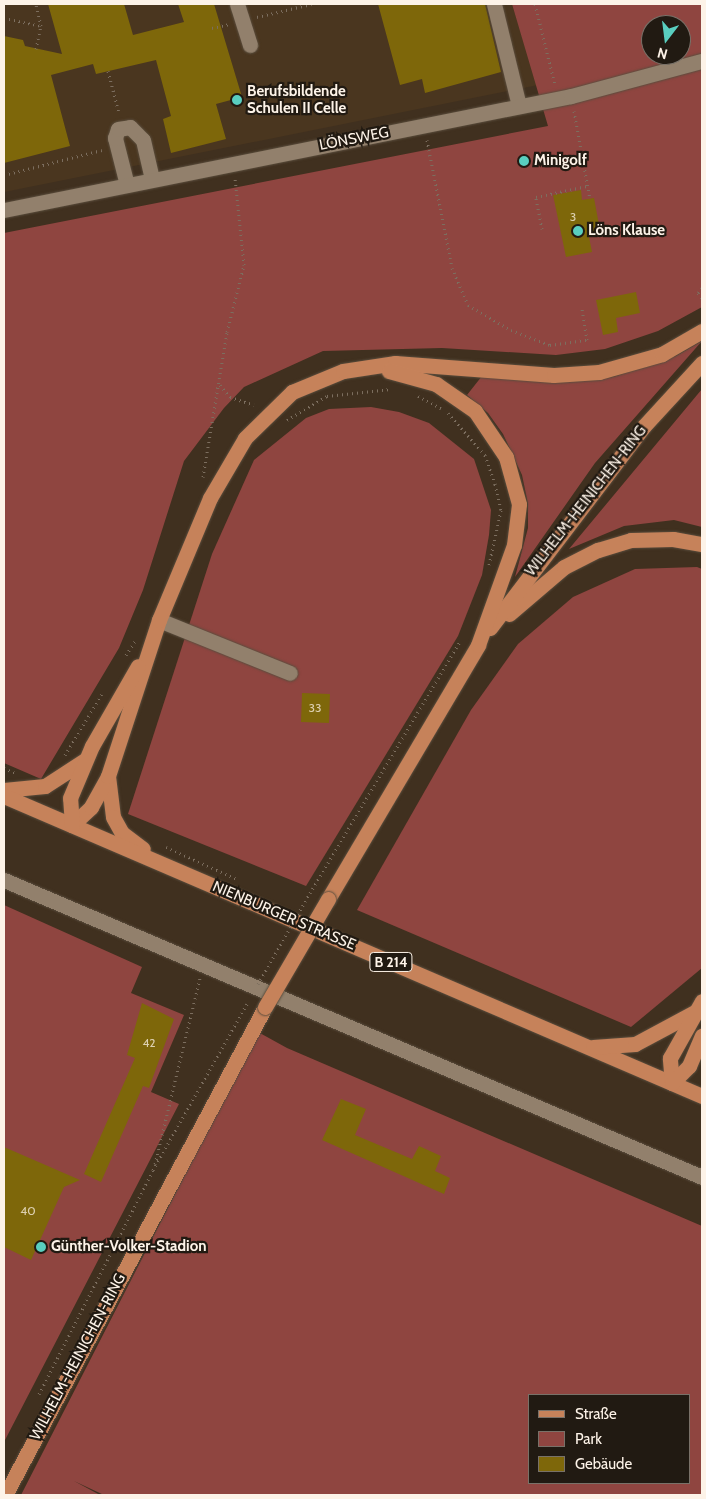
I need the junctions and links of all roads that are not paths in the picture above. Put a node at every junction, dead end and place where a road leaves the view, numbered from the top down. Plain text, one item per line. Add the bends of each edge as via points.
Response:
1 (237, 4) edge
2 (494, 4) edge
3 (250, 45) dead end
4 (702, 61) edge
5 (520, 106) junction
6 (152, 180) junction
7 (126, 185) junction
8 (4, 210) edge
9 (702, 331) edge
10 (702, 363) edge
11 (343, 370) junction
12 (702, 544) edge
13 (159, 620) junction
14 (478, 645) junction
15 (149, 647) junction
16 (290, 673) dead end
17 (86, 759) junction
18 (108, 776) junction
19 (4, 790) edge
20 (4, 796) edge
21 (72, 825) junction
22 (180, 872) junction
23 (4, 880) edge
24 (699, 1006) edge
25 (702, 1036) edge
26 (589, 1047) junction
27 (672, 1082) junction
28 (702, 1096) edge
29 (702, 1177) edge
30 (5, 1495) edge

1 - 3 street
2 - 5 street
4 - 5 street, LÖNSWEG
5 - 6 street, LÖNSWEG
6 - 7 street, LÖNSWEG
6 - 7 street via 143,140 130,127 122,129 115,138
7 - 8 street, LÖNSWEG
9 - 11 main road via 662,354 599,372 554,375 395,363
10 - 14 main road, WILHELM-HEINICHEN-RING via 644,426 562,528
11 - 13 main road via 292,392 245,438 210,498
11 - 14 main road via 390,371 436,384 475,411 506,457 519,504 514,545
12 - 14 main road via 673,539 631,540 598,550 564,567
13 - 15 main road
13 - 16 street
14 - 30 main road, WILHELM-HEINICHEN-RING, bridge via 265,1007
15 - 17 main road
15 - 18 main road
17 - 19 main road via 45,786
17 - 21 main road via 70,798
18 - 21 main road via 91,807
18 - 22 main road via 112,816 122,833
20 - 21 main road, NIENBURGER STRASSE / B 214
21 - 22 main road, NIENBURGER STRASSE / B 214
22 - 26 main road, NIENBURGER STRASSE / B 214
23 - 29 street
24 - 26 main road via 636,1044
24 - 27 main road via 670,1058
25 - 27 main road via 689,1066
26 - 27 main road, NIENBURGER STRASSE / B 214
27 - 28 main road, NIENBURGER STRASSE / B 214

